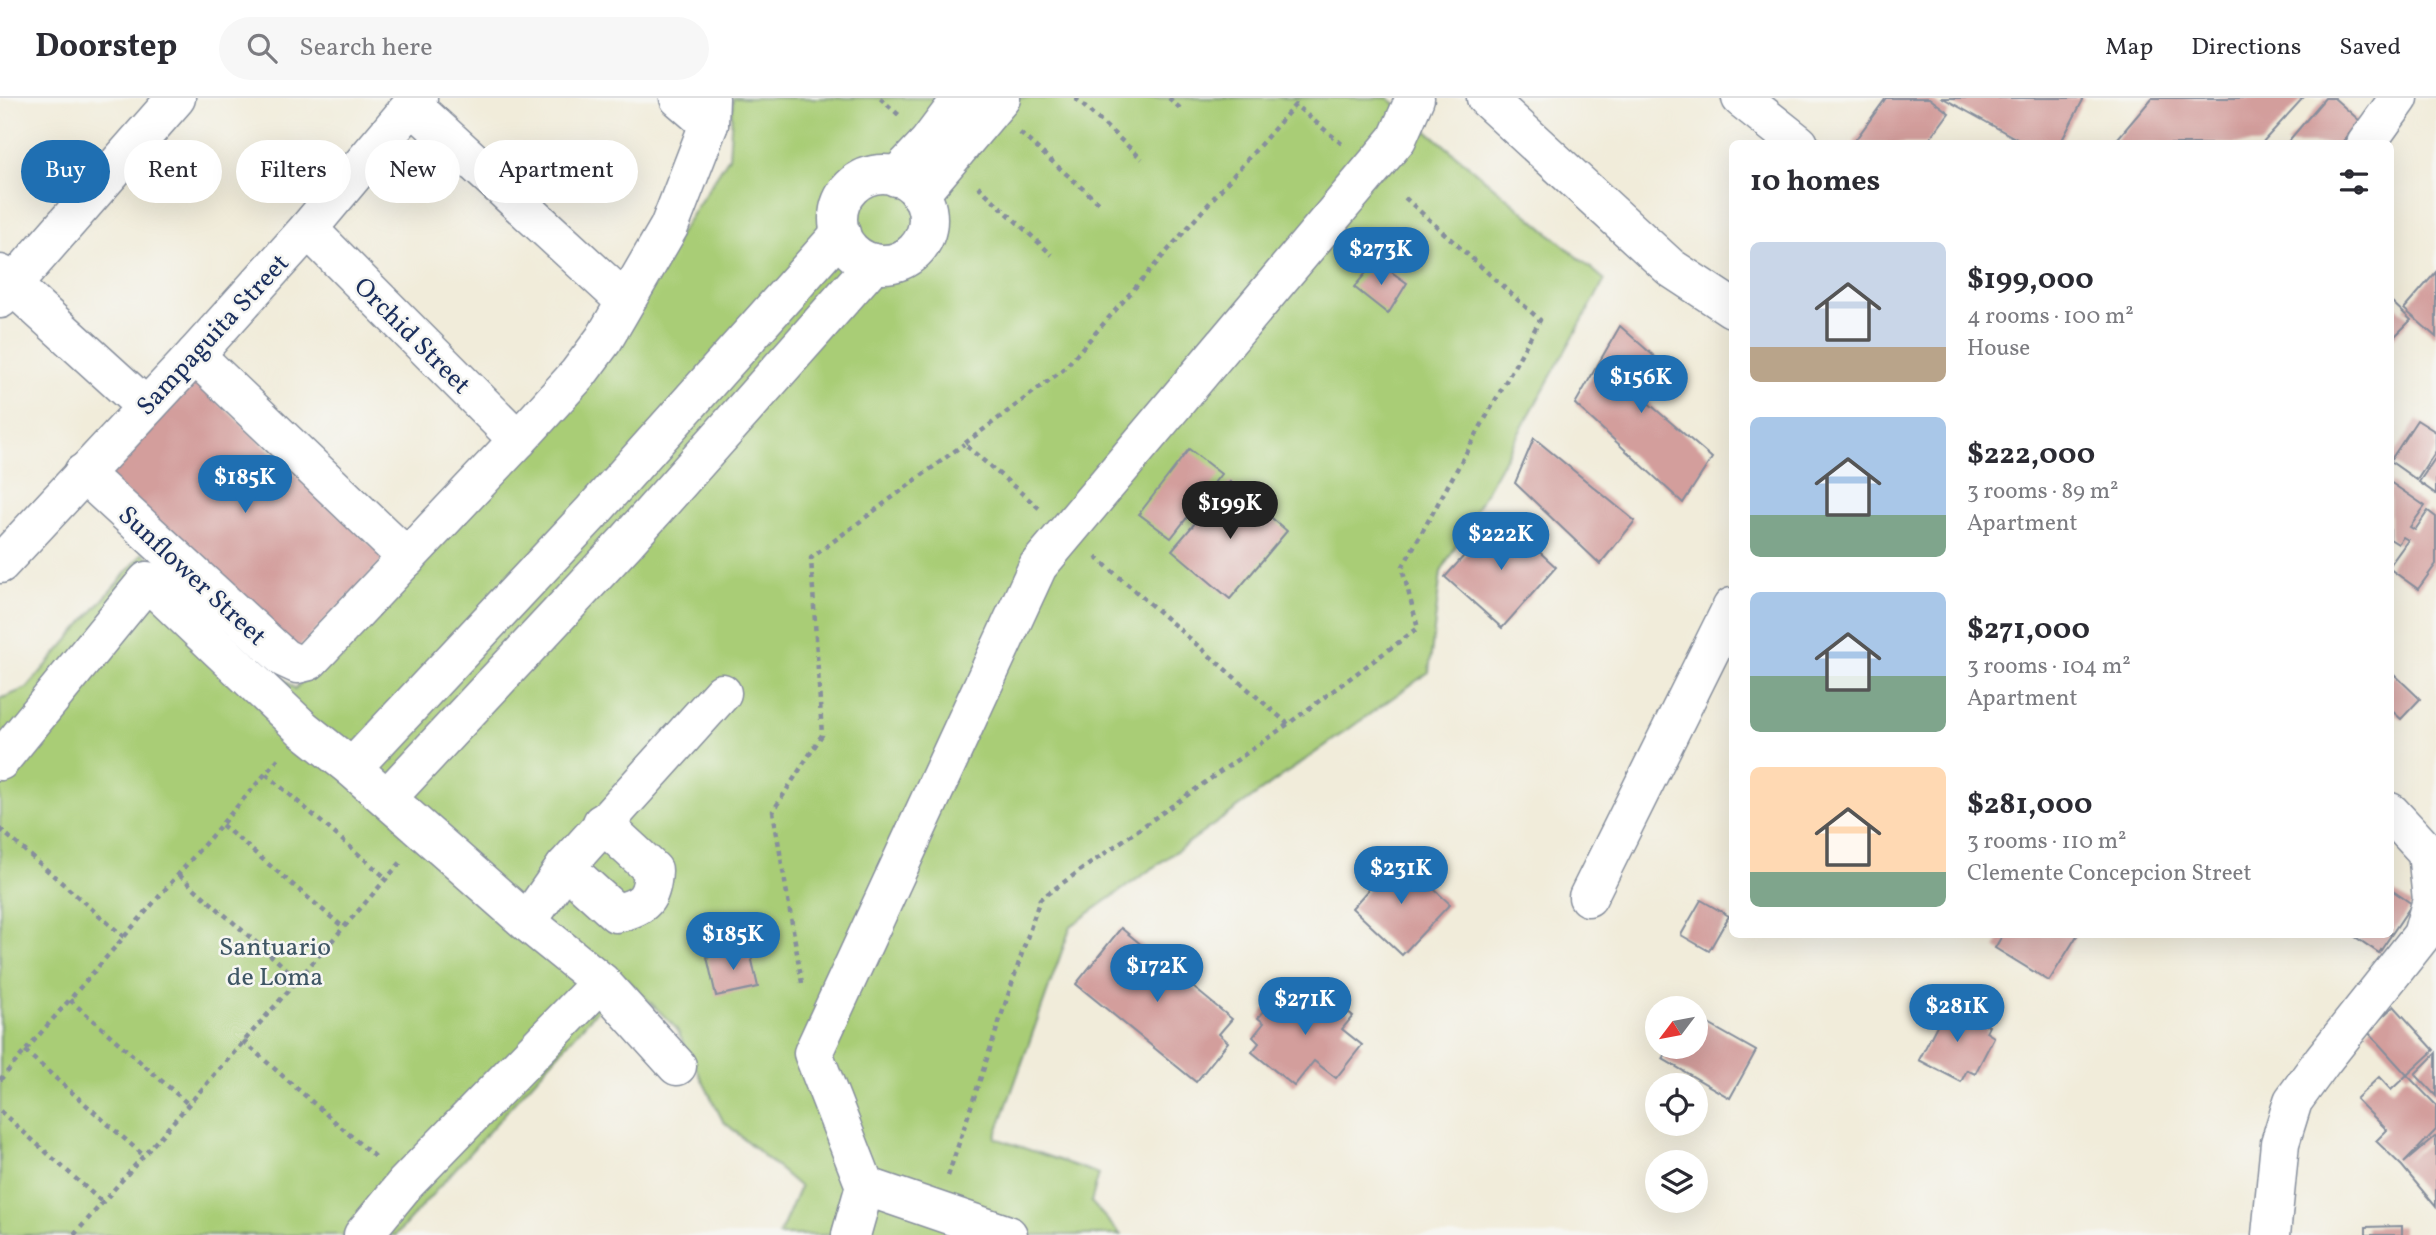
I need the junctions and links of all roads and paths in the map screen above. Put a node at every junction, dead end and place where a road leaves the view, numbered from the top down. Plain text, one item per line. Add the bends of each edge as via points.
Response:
1 (176, 98) edge
2 (679, 98) edge
3 (1075, 98) edge
4 (1168, 98) edge
5 (1415, 98) edge
6 (1486, 98) edge
7 (1741, 98) edge
8 (2399, 98) edge
9 (985, 101) edge
10 (415, 102) edge
11 (710, 111) edge
12 (1183, 111) dead end
13 (1794, 140) edge
14 (2370, 140) edge
15 (1142, 159) dead end
16 (1372, 169) junction
17 (908, 185) junction
18 (1100, 204) dead end
19 (308, 229) junction
20 (841, 233) junction
21 (874, 263) junction
22 (4, 286) edge
23 (625, 301) junction
24 (1729, 306) edge
25 (195, 355) junction
26 (146, 407) junction
27 (518, 440) junction
28 (964, 444) dead end
29 (83, 473) junction
30 (593, 511) junction
31 (627, 541) junction
32 (407, 558) junction
33 (0, 564) edge
34 (1729, 613) edge
35 (722, 693) dead end
36 (303, 729) junction
37 (0, 761) edge
38 (352, 768) junction
39 (266, 774) junction
40 (387, 798) junction
41 (2394, 816) edge
42 (602, 823) junction
43 (222, 825) junction
44 (0, 829) edge
45 (427, 834) junction
46 (2432, 854) edge
47 (565, 867) junction
48 (179, 875) junction
49 (386, 878) junction
50 (1588, 897) dead end
51 (527, 922) junction
52 (343, 927) junction
53 (124, 937) junction
54 (298, 979) junction
55 (601, 982) junction
56 (802, 986) dead end
57 (70, 1000) junction
58 (243, 1041) junction
59 (25, 1051) junction
60 (677, 1066) dead end
61 (0, 1080) edge
62 (188, 1104) junction
63 (0, 1111) edge
64 (143, 1155) junction
65 (405, 1184) junction
66 (865, 1186) junction
67 (102, 1202) junction
68 (937, 1209) junction
69 (74, 1235) edge
70 (363, 1235) edge
71 (851, 1235) edge
72 (1007, 1235) edge
73 (2271, 1235) edge

1 - 22 street
2 - 11 street
3 - 15 path
4 - 12 path
5 - 16 street via 1397,139
6 - 24 street via 1671,268
7 - 13 street
8 - 14 street
9 - 17 street via 929,142
9 - 18 path
10 - 19 street, Sampaguita Street
10 - 23 street
11 - 23 street via 669,227
16 - 66 street via 1038,566 813,1053
16 - 68 path via 1541,320 1402,568 1418,628 1040,899
17 - 20 street via 887,173 858,181 841,204
17 - 21 street via 925,201 926,232 906,257
19 - 25 street, Sampaguita Street
19 - 27 street, Orchid Street
20 - 21 street via 859,257
20 - 30 street
21 - 31 street
22 - 26 street
23 - 27 street via 578,374
25 - 26 street, Sampaguita Street
25 - 32 street
26 - 29 street, Sampaguita Street
27 - 32 street
28 - 56 path via 811,558 822,735 772,811
29 - 32 street, Sunflower Street via 284,658 297,664 309,662
29 - 33 street, Sampaguita Street
30 - 31 street
30 - 38 street
31 - 40 street
34 - 50 street
35 - 42 street
36 - 37 street via 147,581
36 - 38 street
36 - 39 path
38 - 40 street
39 - 43 path
39 - 49 path
40 - 45 street
41 - 46 street
42 - 47 street
42 - 47 street via 653,870 652,891 637,909 616,913
43 - 48 path
43 - 52 path
44 - 53 path
45 - 49 path
45 - 51 street
46 - 73 street via 2432,900 2422,934 2293,1101 2280,1143
47 - 51 street
48 - 53 path
48 - 54 path
49 - 52 path
51 - 55 street
52 - 54 path
53 - 57 path
54 - 58 path
55 - 60 street
55 - 65 street
57 - 59 path
57 - 62 path
58 - 62 path
58 - 65 path
59 - 61 path
59 - 64 path
62 - 64 path
63 - 67 path
64 - 67 path
65 - 70 street
66 - 68 street
66 - 71 street
67 - 69 path
68 - 72 street

